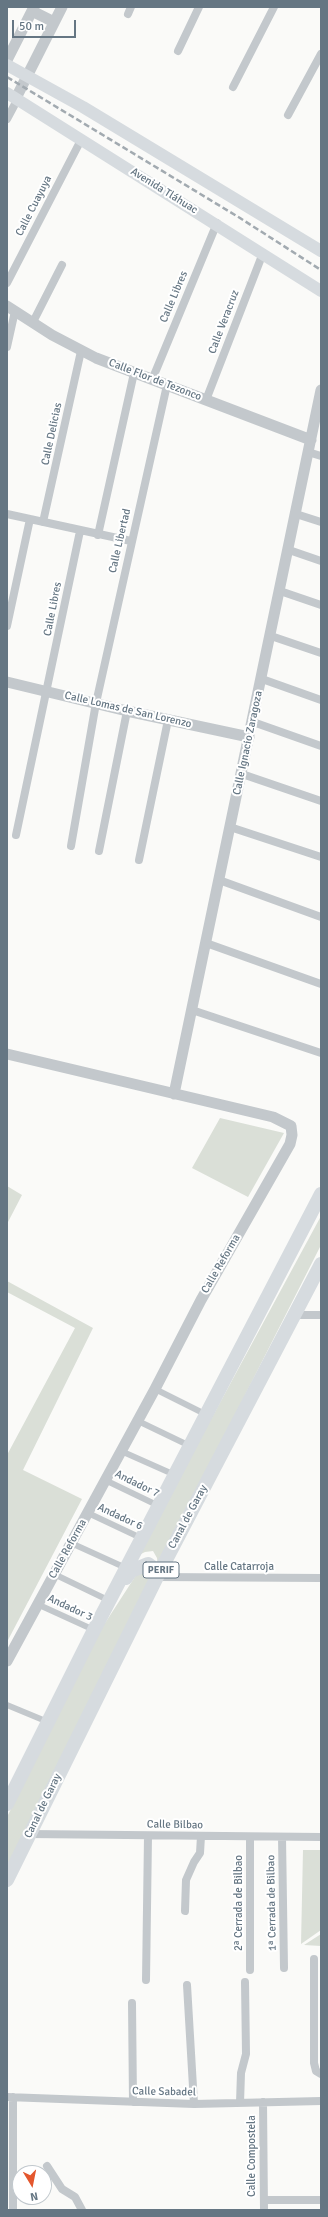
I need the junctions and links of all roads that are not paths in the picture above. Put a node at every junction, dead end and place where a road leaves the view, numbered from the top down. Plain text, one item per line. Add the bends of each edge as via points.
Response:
1 (62, 7) edge
2 (200, 7) edge
3 (274, 7) edge
4 (33, 9) edge
5 (54, 22) junction
6 (178, 51) dead end
7 (321, 54) edge
8 (7, 60) edge
9 (7, 65) edge
10 (26, 76) junction
11 (233, 87) dead end
12 (11, 95) edge
13 (288, 115) dead end
14 (7, 119) edge
15 (81, 140) junction
16 (217, 223) junction
17 (321, 251) edge
18 (263, 253) junction
19 (62, 265) dead end
20 (7, 283) edge
21 (321, 291) edge
22 (11, 308) edge
23 (33, 322) junction
24 (7, 347) edge
25 (81, 351) junction
26 (134, 373) junction
27 (152, 380) junction
28 (167, 385) junction
29 (321, 390) edge
30 (206, 400) junction
31 (320, 403) edge
32 (317, 429) edge
33 (310, 440) junction
34 (308, 452) junction
35 (321, 456) edge
36 (7, 514) edge
37 (296, 514) junction
38 (30, 519) junction
39 (44, 522) junction
40 (321, 522) edge
41 (80, 531) junction
42 (98, 535) junction
43 (131, 541) junction
44 (289, 550) junction
45 (321, 561) edge
46 (280, 591) junction
47 (321, 605) edge
48 (7, 626) edge
49 (271, 636) junction
50 (321, 653) edge
51 (262, 679) junction
52 (7, 682) edge
53 (48, 692) junction
54 (321, 700) edge
55 (96, 703) junction
56 (127, 711) junction
57 (168, 720) junction
58 (253, 722) junction
59 (249, 737) junction
60 (321, 746) edge
61 (242, 774) junction
62 (321, 801) edge
63 (230, 827) junction
64 (16, 835) dead end
65 (71, 846) dead end
66 (99, 852) dead end
67 (321, 857) edge
68 (139, 860) dead end
69 (219, 880) junction
70 (321, 917) edge
71 (206, 943) junction
72 (321, 984) edge
73 (192, 1010) junction
74 (321, 1053) edge
75 (7, 1054) edge
76 (174, 1094) junction
77 (321, 1194) edge
78 (321, 1264) edge
79 (295, 1315) junction
80 (321, 1315) edge
81 (155, 1389) junction
82 (207, 1415) junction
83 (138, 1421) junction
84 (190, 1446) junction
85 (121, 1451) junction
86 (175, 1475) junction
87 (106, 1480) junction
88 (159, 1506) junction
89 (88, 1513) junction
90 (143, 1539) junction
91 (71, 1543) junction
92 (127, 1569) junction
93 (54, 1574) junction
94 (157, 1577) junction
95 (321, 1578) edge
96 (111, 1599) junction
97 (38, 1604) junction
98 (94, 1630) junction
99 (7, 1660) edge
100 (7, 1705) edge
101 (48, 1722) junction
102 (7, 1804) edge
103 (29, 1834) junction
104 (148, 1836) junction
105 (201, 1836) junction
106 (250, 1837) junction
107 (282, 1837) junction
108 (321, 1837) edge
109 (7, 1880) edge
110 (185, 1911) dead end
111 (314, 1959) dead end
112 (284, 1968) dead end
113 (250, 1970) dead end
114 (146, 1980) dead end
115 (246, 1982) dead end
116 (187, 1985) dead end
117 (132, 2003) dead end
118 (321, 2074) edge
119 (10, 2097) edge
120 (321, 2101) edge
121 (133, 2102) junction
122 (240, 2102) junction
123 (263, 2102) junction
124 (194, 2104) junction
125 (52, 2174) edge
126 (264, 2200) junction
127 (321, 2200) edge
128 (13, 2210) edge
129 (82, 2210) edge
130 (264, 2210) edge

1 - 5 street
2 - 6 street
3 - 11 street
4 - 5 street
4 - 8 street
5 - 10 street
7 - 13 street
9 - 10 main road
10 - 12 street
10 - 17 main road via 83,107
12 - 14 street via 15,104
12 - 15 main road, Avenida Tláhuac
15 - 16 main road, Avenida Tláhuac
15 - 20 street, Calle Cuayuya
16 - 18 main road, Avenida Tláhuac
16 - 27 street, Calle Libres
18 - 21 main road, Avenida Tláhuac
18 - 30 street, Calle Veracruz
19 - 23 street
22 - 23 street, Calle Flor de Tezonco
22 - 24 street
23 - 25 street, Calle Flor de Tezonco
25 - 26 street, Calle Flor de Tezonco
25 - 39 street, Calle Delicias
26 - 27 street, Calle Flor de Tezonco
26 - 42 street
27 - 28 street, Calle Flor de Tezonco
28 - 30 street, Calle Flor de Tezonco
28 - 43 street, Calle Libertad
29 - 31 street, Calle Ignacio Zaragoza
30 - 33 street, Calle Flor de Tezonco
31 - 32 street, Calle Ignacio Zaragoza
32 - 33 street, Calle Ignacio Zaragoza
33 - 34 street, Calle Ignacio Zaragoza
34 - 35 street
34 - 37 street, Calle Ignacio Zaragoza
36 - 38 street
37 - 40 street
37 - 44 street, Calle Ignacio Zaragoza
38 - 39 street
38 - 48 street
39 - 41 street
41 - 42 street
41 - 53 street, Calle Libres
42 - 43 street
43 - 55 street, Calle Libertad
44 - 45 street
44 - 46 street, Calle Ignacio Zaragoza
46 - 47 street
46 - 49 street, Calle Ignacio Zaragoza
49 - 50 street
49 - 51 street, Calle Ignacio Zaragoza
51 - 54 street
51 - 58 street, Calle Ignacio Zaragoza
52 - 53 street, Calle Lomas de San Lorenzo
53 - 55 street, Calle Lomas de San Lorenzo
53 - 64 street, Calle Libres
55 - 56 street, Calle Lomas de San Lorenzo
55 - 65 street, Calle Libertad
56 - 57 street, Calle Lomas de San Lorenzo
56 - 66 street
57 - 59 street, Calle Lomas de San Lorenzo
57 - 68 street
58 - 59 street, Calle Ignacio Zaragoza
58 - 60 street
59 - 61 street, Calle Ignacio Zaragoza
61 - 62 street
61 - 63 street, Calle Ignacio Zaragoza
63 - 67 street
63 - 69 street, Calle Ignacio Zaragoza
69 - 70 street
69 - 71 street, Calle Ignacio Zaragoza
71 - 72 street
71 - 73 street, Calle Ignacio Zaragoza
73 - 74 street
73 - 76 street, Calle Ignacio Zaragoza
75 - 76 street, Calle Reforma
76 - 81 street, Calle Reforma via 273,1117 291,1126 292,1135 290,1144 201,1300
77 - 82 highway, PERIF
78 - 79 highway, Canal de Garay / PERIF
79 - 80 street
79 - 94 highway, Canal de Garay / PERIF
81 - 82 street
81 - 83 street, Calle Reforma
82 - 84 highway, PERIF
83 - 84 street
83 - 85 street, Calle Reforma
84 - 86 highway, PERIF
85 - 86 street
85 - 87 street, Calle Reforma
86 - 88 highway, PERIF
87 - 88 street, Andador 7
87 - 89 street, Calle Reforma
88 - 90 highway, PERIF
89 - 90 street, Andador 6
89 - 91 street, Calle Reforma
90 - 92 highway, PERIF
91 - 92 street
91 - 93 street, Calle Reforma
92 - 96 highway, PERIF
93 - 96 street
93 - 97 street, Calle Reforma
94 - 95 street, Calle Catarroja
94 - 96 highway via 155,1569 148,1564 140,1566 131,1571
94 - 103 highway, Canal de Garay / PERIF
96 - 98 highway, PERIF
97 - 98 street, Andador 3
97 - 99 street, Calle Reforma
98 - 101 highway, PERIF
100 - 101 street
101 - 102 highway, PERIF
103 - 104 street, Calle Bilbao
103 - 109 highway, Canal de Garay / PERIF
104 - 105 street, Calle Bilbao
104 - 114 street
105 - 106 street, Calle Bilbao
105 - 110 street via 200,1853 186,1880
106 - 107 street, Calle Bilbao
106 - 113 street, 2ª Cerrada de Bilbao
107 - 108 street, Calle Bilbao
107 - 112 street, 1ª Cerrada de Bilbao
111 - 118 street via 314,2063 316,2071
115 - 122 street via 246,2054 241,2073
116 - 124 street
117 - 121 street
119 - 121 street, Calle Sabadel
119 - 128 street
120 - 123 street, Calle Sabadel
121 - 124 street, Calle Sabadel
122 - 123 street, Calle Sabadel
122 - 124 street, Calle Sabadel
123 - 126 street, Calle Compostela
125 - 129 street via 62,2189 75,2197
126 - 127 street
126 - 130 street, Calle Compostela

